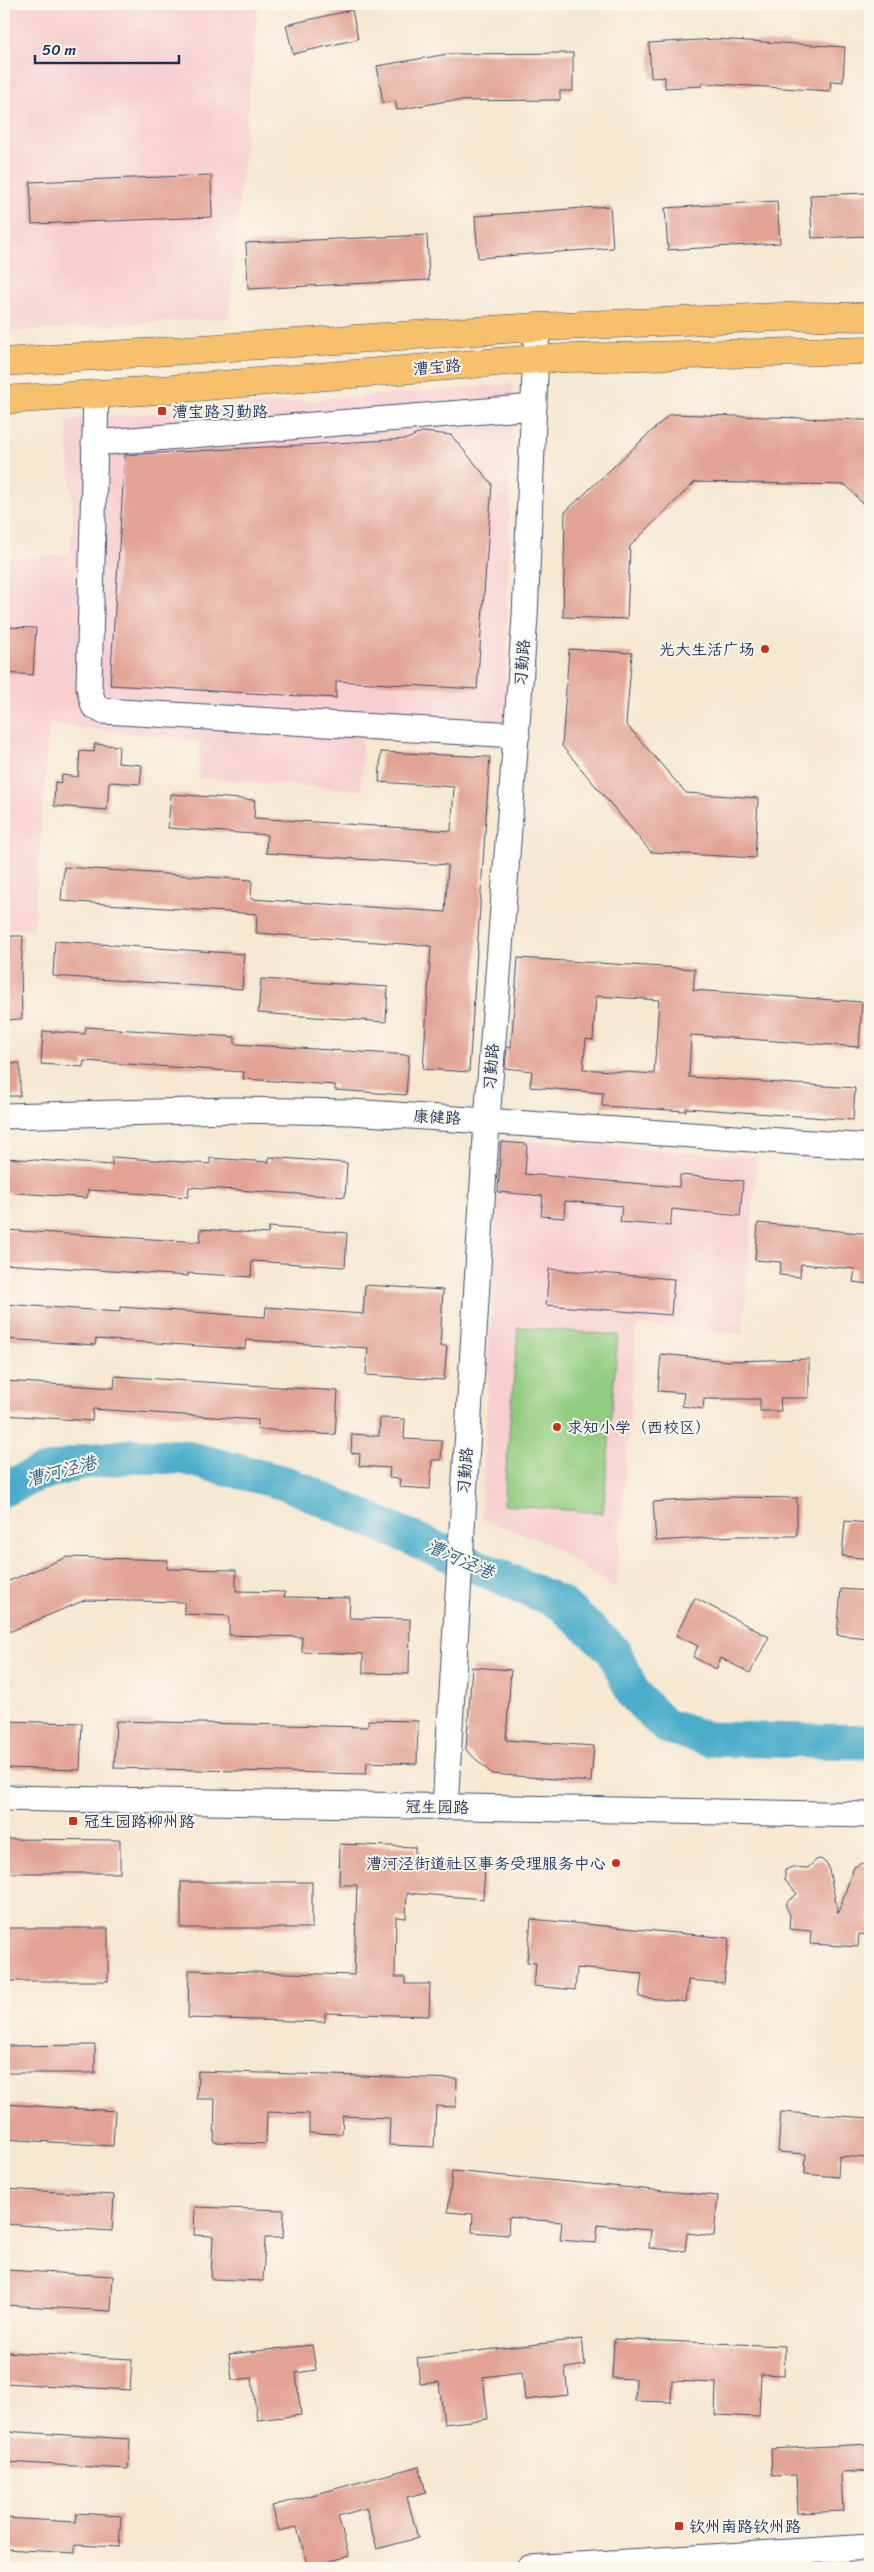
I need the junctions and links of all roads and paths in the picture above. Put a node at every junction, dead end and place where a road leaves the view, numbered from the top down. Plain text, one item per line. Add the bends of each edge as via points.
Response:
1 (870, 317) edge
2 (537, 327) junction
3 (870, 350) edge
4 (535, 359) junction
5 (4, 362) edge
6 (96, 394) junction
7 (4, 400) edge
8 (534, 407) junction
9 (94, 443) junction
10 (517, 735) junction
11 (4, 1116) edge
12 (487, 1120) junction
13 (870, 1147) edge
14 (4, 1798) edge
15 (445, 1807) junction
16 (870, 1815) edge
17 (870, 2547) edge
18 (748, 2561) edge
19 (528, 2568) edge

1 - 2 main road, 漕宝路 via 802,316
2 - 4 street, 习勤路
2 - 5 main road, 漕宝路
3 - 4 main road, 漕宝路
4 - 6 main road, 漕宝路
4 - 8 street, 习勤路
6 - 7 main road, 漕宝路
6 - 9 street
8 - 9 street
8 - 10 street, 习勤路
9 - 10 street via 89,688 94,706 103,711
10 - 12 street, 习勤路
11 - 12 street, 康健路 via 230,1110 351,1112
12 - 13 street, 康健路
12 - 15 street, 习勤路
14 - 15 street, 冠生园路
15 - 16 street, 冠生园路
17 - 18 street
18 - 19 street

